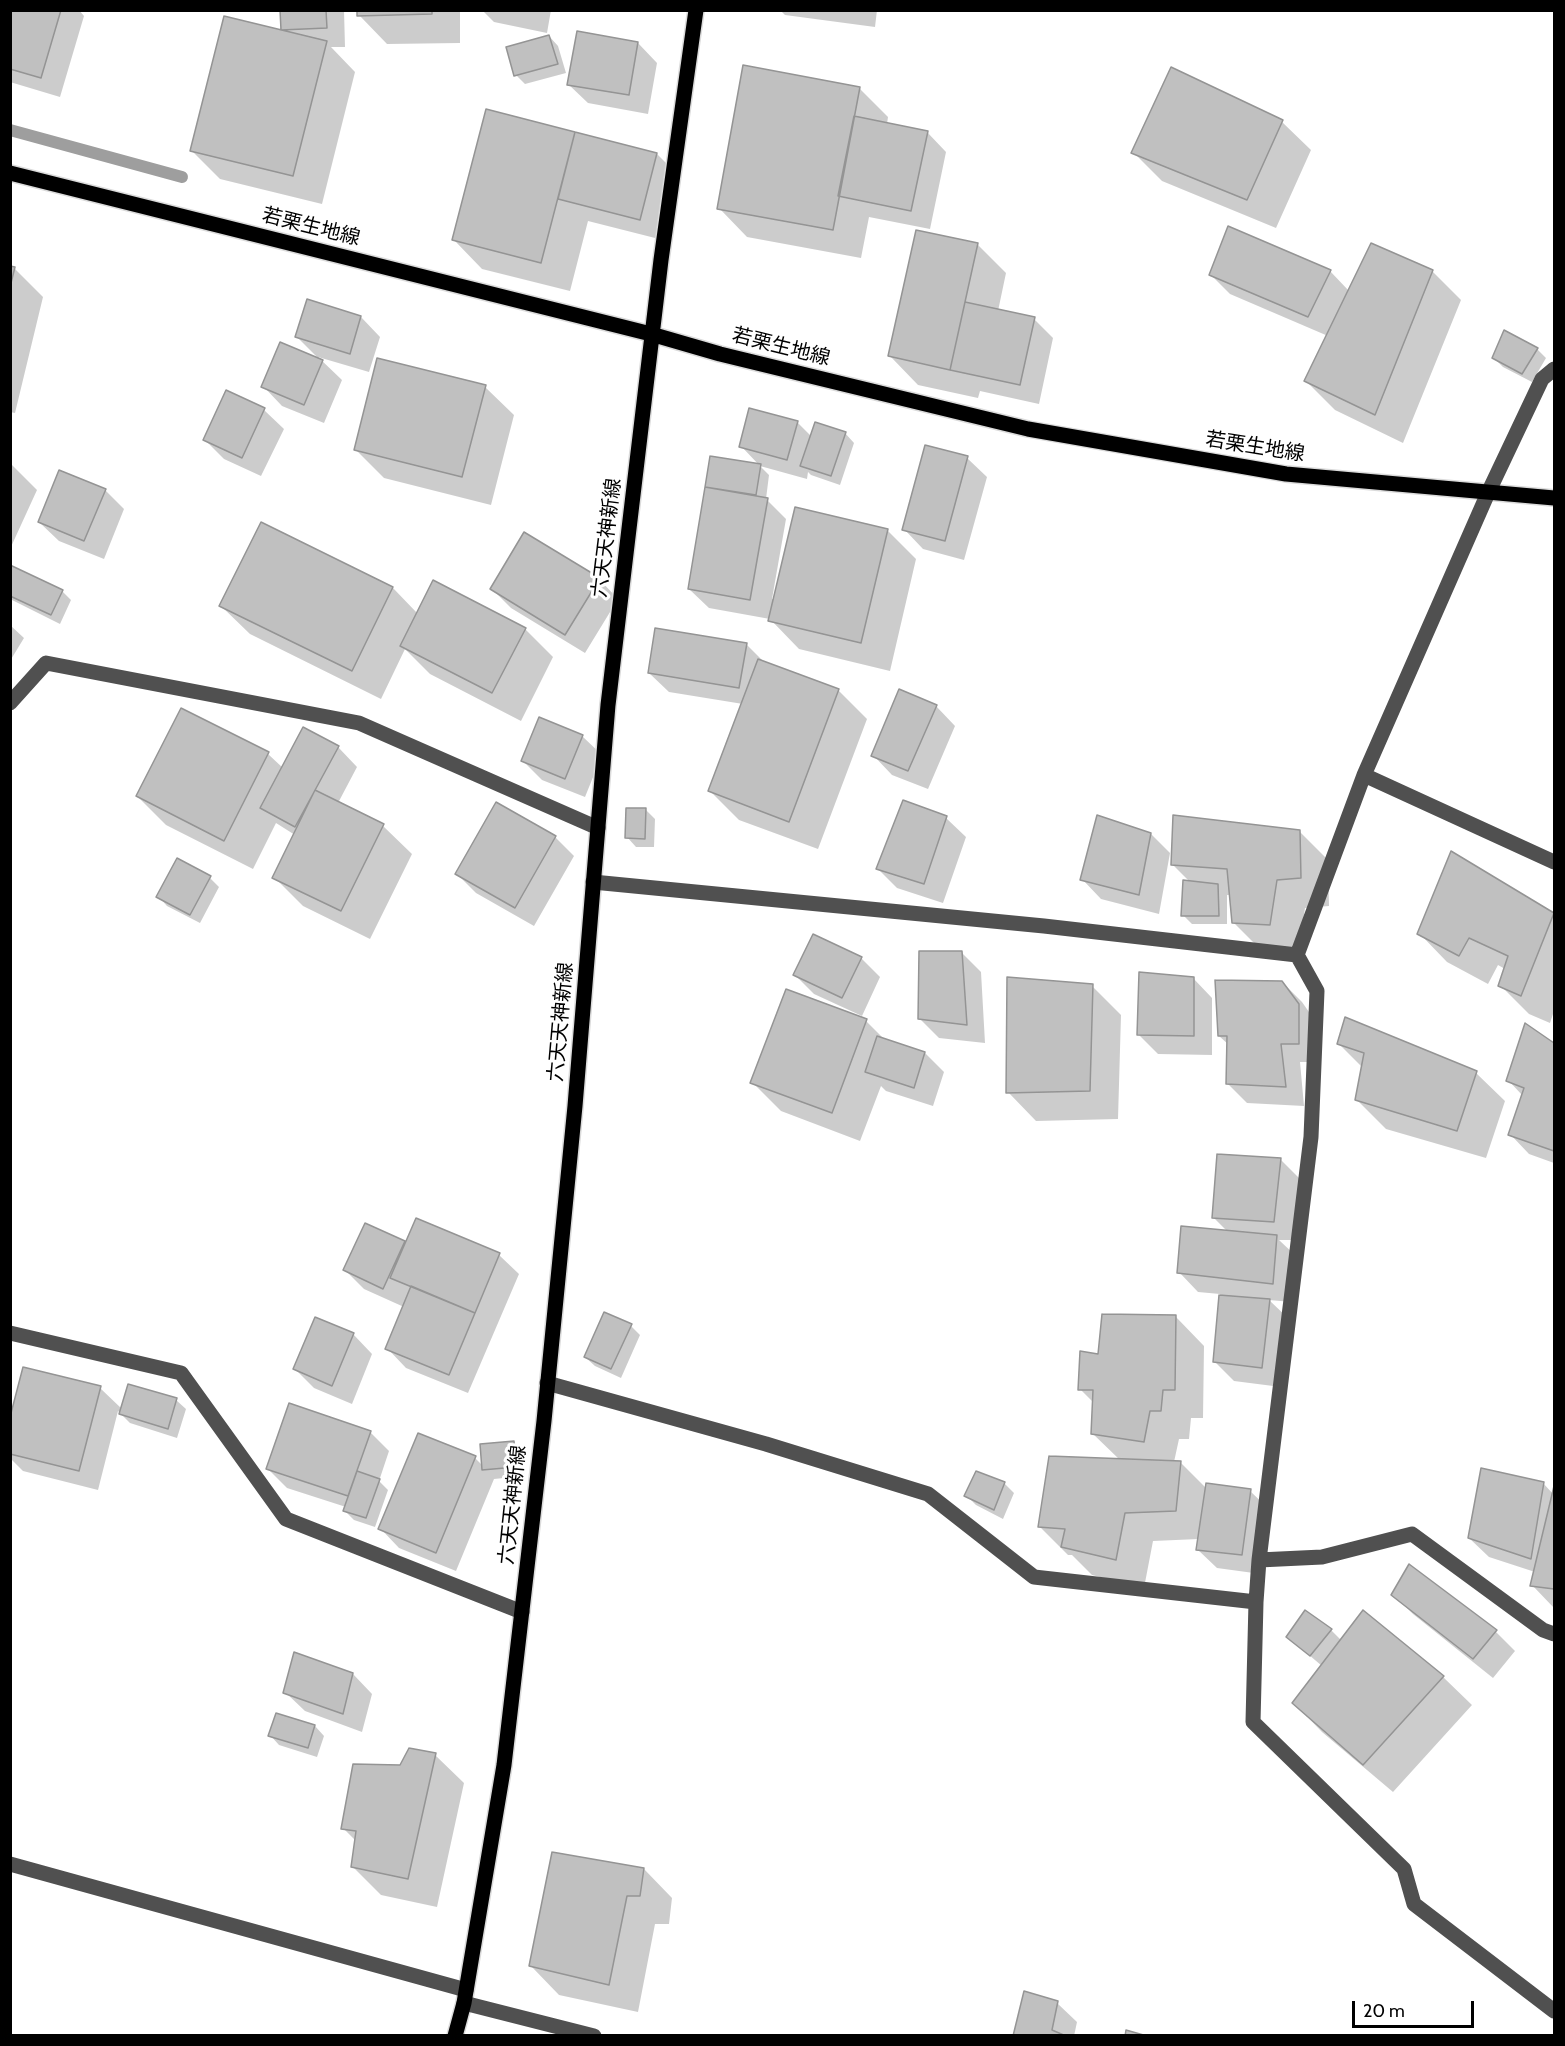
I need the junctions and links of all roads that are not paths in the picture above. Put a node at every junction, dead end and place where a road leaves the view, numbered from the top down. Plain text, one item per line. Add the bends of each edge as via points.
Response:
1 (696, 10) edge
2 (10, 173) edge
3 (651, 334) junction
4 (1554, 369) edge
5 (1488, 493) junction
6 (1554, 498) edge
7 (10, 703) edge
8 (1364, 775) junction
9 (598, 828) junction
10 (1554, 862) edge
11 (593, 882) junction
12 (1297, 955) junction
13 (10, 1333) edge
14 (547, 1383) junction
15 (1259, 1560) junction
16 (1256, 1602) junction
17 (522, 1612) junction
18 (1554, 1634) edge
19 (10, 1864) edge
20 (465, 1996) junction
21 (1554, 2012) edge
22 (455, 2036) edge
23 (594, 2036) edge

1 - 3 main road, 六天天神新線
2 - 3 main road, 若栗生地線
3 - 5 main road, 若栗生地線 via 1028,429 1286,474
3 - 9 main road, 六天天神新線 via 608,705
4 - 5 street via 1542,379
5 - 6 main road, 若栗生地線
5 - 8 street
7 - 9 street via 46,663 359,723
8 - 10 street
8 - 12 street
9 - 11 main road, 六天天神新線
11 - 12 street
11 - 14 main road, 六天天神新線 via 576,1106
12 - 15 street via 1317,991 1311,1137
13 - 17 street via 181,1374 286,1519
14 - 16 street via 928,1494 1034,1576
14 - 17 main road, 六天天神新線
15 - 16 street
15 - 18 street via 1322,1557 1413,1534 1543,1630
16 - 21 street via 1253,1722 1404,1869 1414,1904
17 - 20 main road, 六天天神新線 via 504,1765
19 - 20 street
20 - 22 main road, 六天天神新線
20 - 23 street

